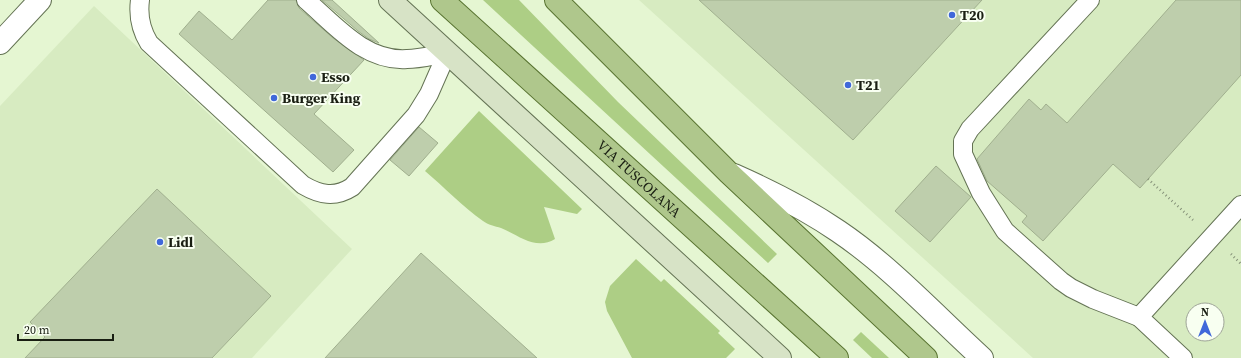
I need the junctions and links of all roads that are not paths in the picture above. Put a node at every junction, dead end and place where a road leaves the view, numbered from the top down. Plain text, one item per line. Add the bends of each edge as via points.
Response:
1 (40, 0) edge
2 (140, 0) edge
3 (306, 0) edge
4 (390, 0) edge
5 (442, 0) edge
6 (556, 0) edge
7 (1090, 0) edge
8 (0, 43) edge
9 (446, 53) junction
10 (729, 173) junction
11 (1241, 205) edge
12 (1139, 317) junction
13 (780, 358) edge
14 (836, 358) edge
15 (926, 358) edge
16 (982, 358) edge
17 (1183, 358) edge

1 - 8 street
2 - 9 lane via 140,20 149,42 304,185 327,195 352,188 407,126 429,94
3 - 9 lane via 355,43 376,54 406,59
4 - 9 street
5 - 14 main road, VIA TUSCOLANA
6 - 10 main road
7 - 12 lane via 970,130 963,141 963,154 992,213 1012,238 1071,288 1087,297
9 - 13 street
10 - 15 main road
10 - 16 street via 791,203 839,232 884,268
11 - 12 lane
12 - 17 lane

